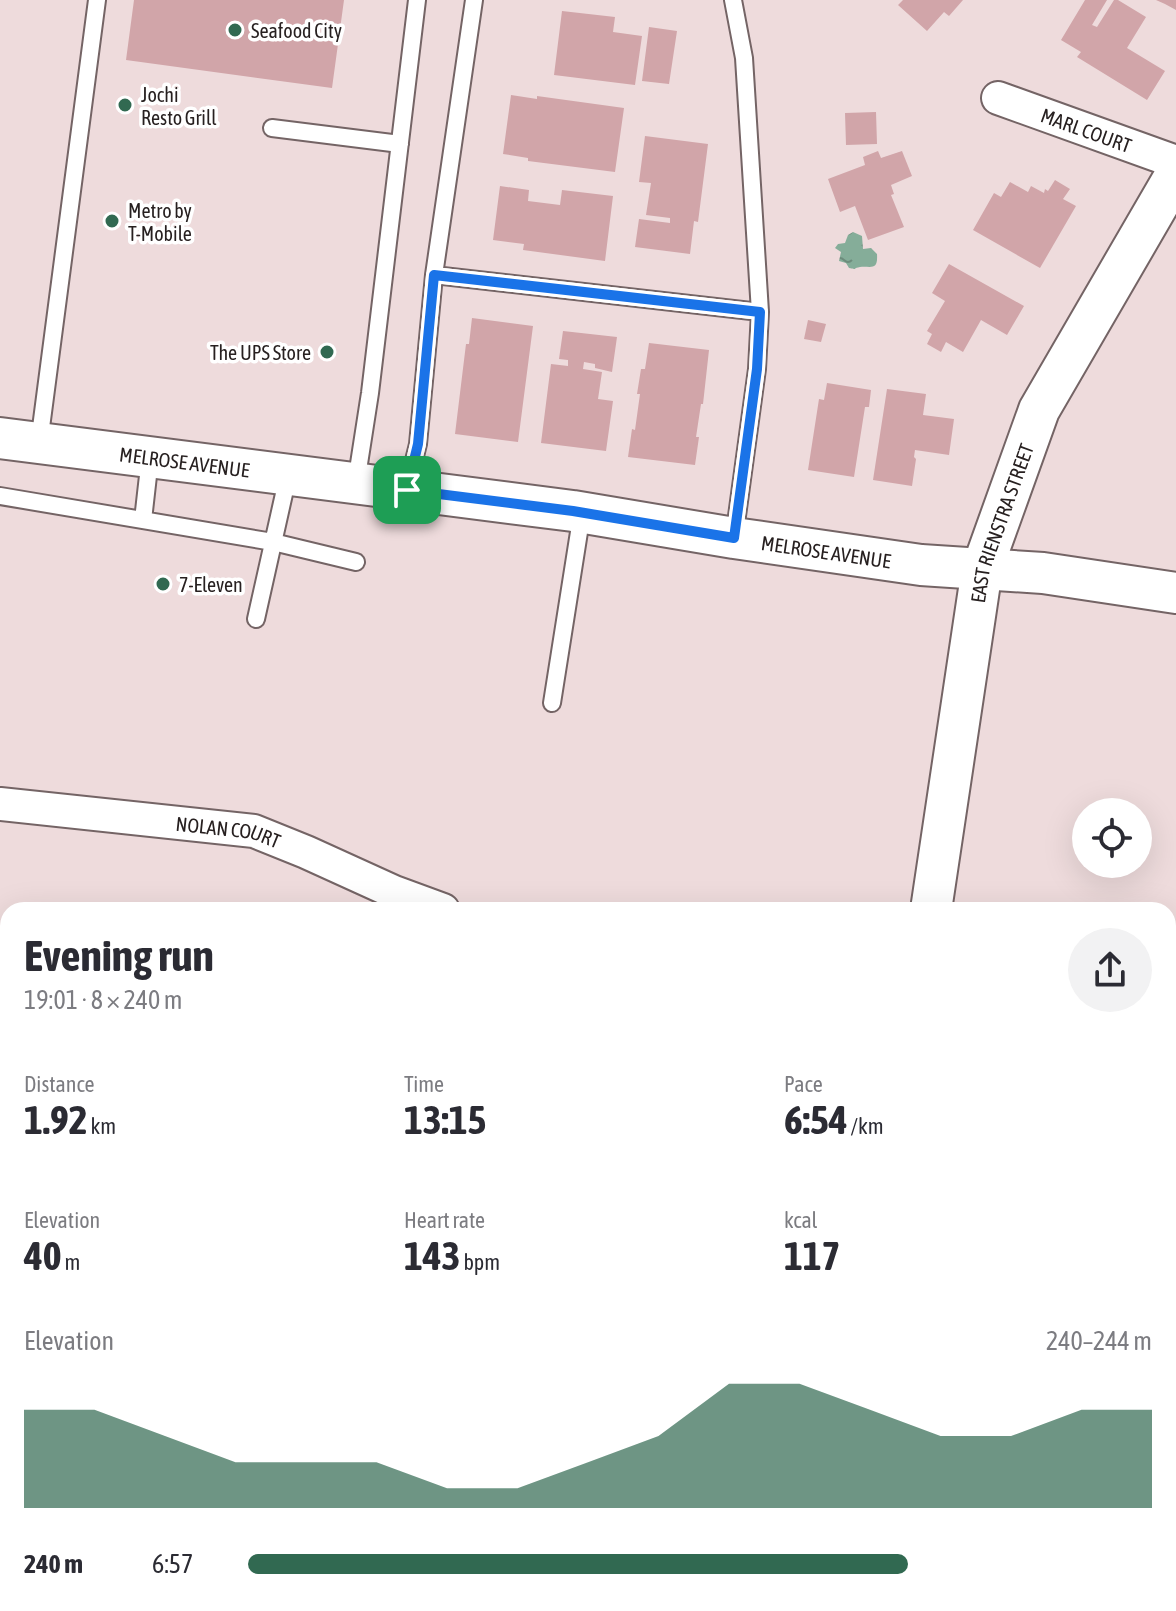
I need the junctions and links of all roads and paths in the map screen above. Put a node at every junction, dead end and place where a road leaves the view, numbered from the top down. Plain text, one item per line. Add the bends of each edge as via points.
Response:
1 (97, 0) edge
2 (417, 0) edge
3 (474, 0) edge
4 (733, 0) edge
5 (998, 98) dead end
6 (272, 128) dead end
7 (400, 144) junction
8 (1176, 162) edge
9 (1176, 174) edge
10 (434, 275) junction
11 (760, 312) junction
12 (0, 438) edge
13 (39, 443) junction
14 (150, 457) junction
15 (288, 475) junction
16 (356, 483) junction
17 (407, 490) junction
18 (0, 496) edge
19 (582, 513) junction
20 (143, 520) junction
21 (734, 538) junction
22 (273, 542) junction
23 (356, 562) dead end
24 (982, 569) junction
25 (1176, 593) edge
26 (256, 619) dead end
27 (552, 703) dead end
28 (0, 804) edge
29 (421, 902) edge
30 (932, 902) edge

1 - 13 lane
2 - 7 lane
3 - 10 lane
4 - 11 lane via 744,58
5 - 8 street, MARL COURT
6 - 7 lane
7 - 16 lane
9 - 24 street, EAST RIENSTRA STREET via 1039,410
10 - 11 lane
10 - 17 lane via 418,444
11 - 21 lane
12 - 13 street, MELROSE AVENUE
13 - 14 street, MELROSE AVENUE
14 - 15 street, MELROSE AVENUE
14 - 20 lane
15 - 16 street, MELROSE AVENUE
15 - 22 lane
16 - 17 street, MELROSE AVENUE
17 - 19 street, MELROSE AVENUE
18 - 20 lane
19 - 21 street, MELROSE AVENUE
19 - 27 lane
20 - 22 lane
21 - 24 street, MELROSE AVENUE
22 - 23 lane
22 - 26 lane
24 - 25 street, MELROSE AVENUE
24 - 30 street, EAST RIENSTRA STREET
28 - 29 street, NOLAN COURT via 254,831

